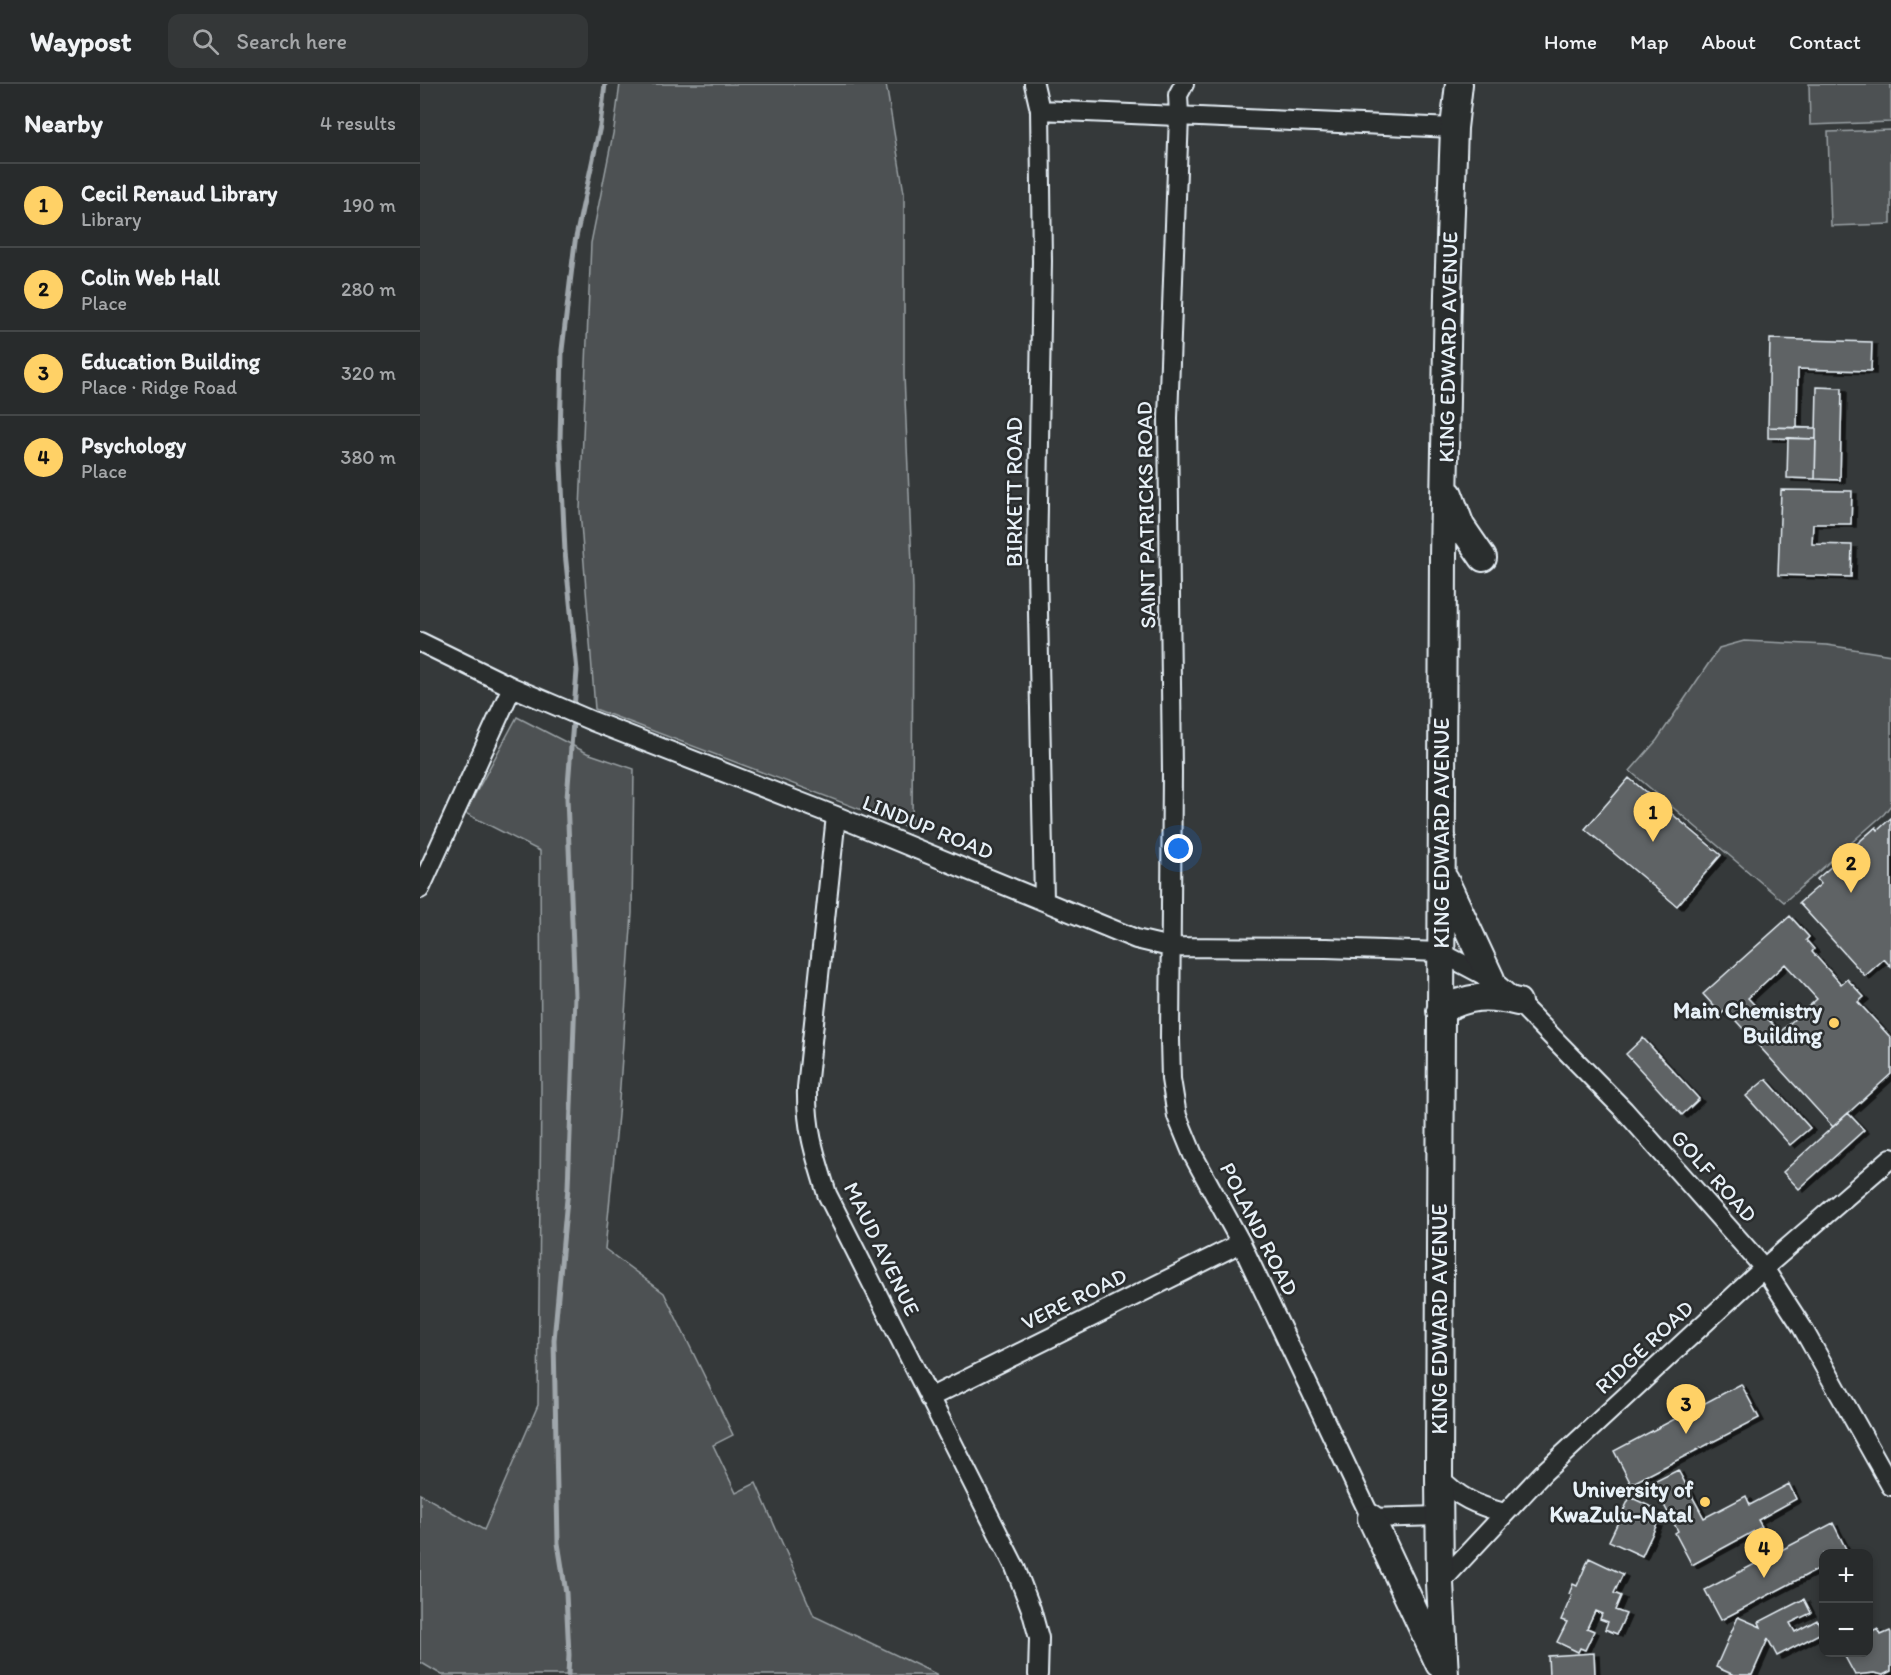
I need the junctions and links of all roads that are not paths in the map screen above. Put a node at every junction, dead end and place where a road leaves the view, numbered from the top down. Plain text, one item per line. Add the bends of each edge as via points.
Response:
1 (1034, 84) edge
2 (1459, 84) edge
3 (1178, 88) edge
4 (1040, 111) junction
5 (1179, 115) junction
6 (1454, 128) junction
7 (1444, 480) junction
8 (1483, 558) dead end
9 (420, 642) edge
10 (512, 687) junction
11 (836, 816) junction
12 (1440, 868) junction
13 (420, 889) edge
14 (1044, 900) junction
15 (1170, 947) junction
16 (1440, 952) junction
17 (1491, 979) junction
18 (1518, 1002) junction
19 (1440, 1011) junction
20 (1891, 1158) edge
21 (1241, 1243) junction
22 (1764, 1268) junction
23 (929, 1398) junction
24 (1439, 1477) junction
25 (1891, 1486) edge
26 (1504, 1513) junction
27 (1439, 1515) junction
28 (1371, 1518) junction
29 (1440, 1582) junction
30 (1038, 1675) edge
31 (1445, 1675) edge

1 - 4 street, BIRKETT ROAD
2 - 6 street, KING EDWARD AVENUE
3 - 5 street, SAINT PATRICKS ROAD
4 - 5 street
4 - 14 street, BIRKETT ROAD via 1038,651
5 - 6 street
5 - 15 street, SAINT PATRICKS ROAD via 1168,418
6 - 7 street, KING EDWARD AVENUE
7 - 8 street via 1456,516
7 - 12 street, KING EDWARD AVENUE
9 - 10 street, LINDUP ROAD
10 - 11 street, LINDUP ROAD
10 - 13 street
11 - 14 street, LINDUP ROAD
11 - 23 street, MAUD AVENUE via 806,1115 827,1194
12 - 16 street, KING EDWARD AVENUE
12 - 17 street
14 - 15 street, LINDUP ROAD via 1098,925
15 - 16 street, LINDUP ROAD
15 - 21 street, POLAND ROAD via 1171,1079 1177,1116 1193,1155
16 - 17 street, GOLF ROAD
16 - 19 street, KING EDWARD AVENUE
17 - 18 street, GOLF ROAD
18 - 19 street via 1485,996 1466,999
18 - 22 street, GOLF ROAD via 1623,1110
19 - 24 street, KING EDWARD AVENUE
20 - 22 street, RIDGE ROAD
21 - 23 street, VERE ROAD
21 - 28 street, POLAND ROAD
22 - 25 street, GOLF ROAD via 1802,1327
22 - 26 street, RIDGE ROAD
23 - 30 street, MAUD AVENUE via 1015,1567 1039,1638
24 - 26 street via 1464,1498
24 - 27 street, KING EDWARD AVENUE
26 - 29 street, RIDGE ROAD
27 - 28 street
27 - 29 street, KING EDWARD AVENUE
28 - 31 street
29 - 31 street, KING EDWARD AVENUE

